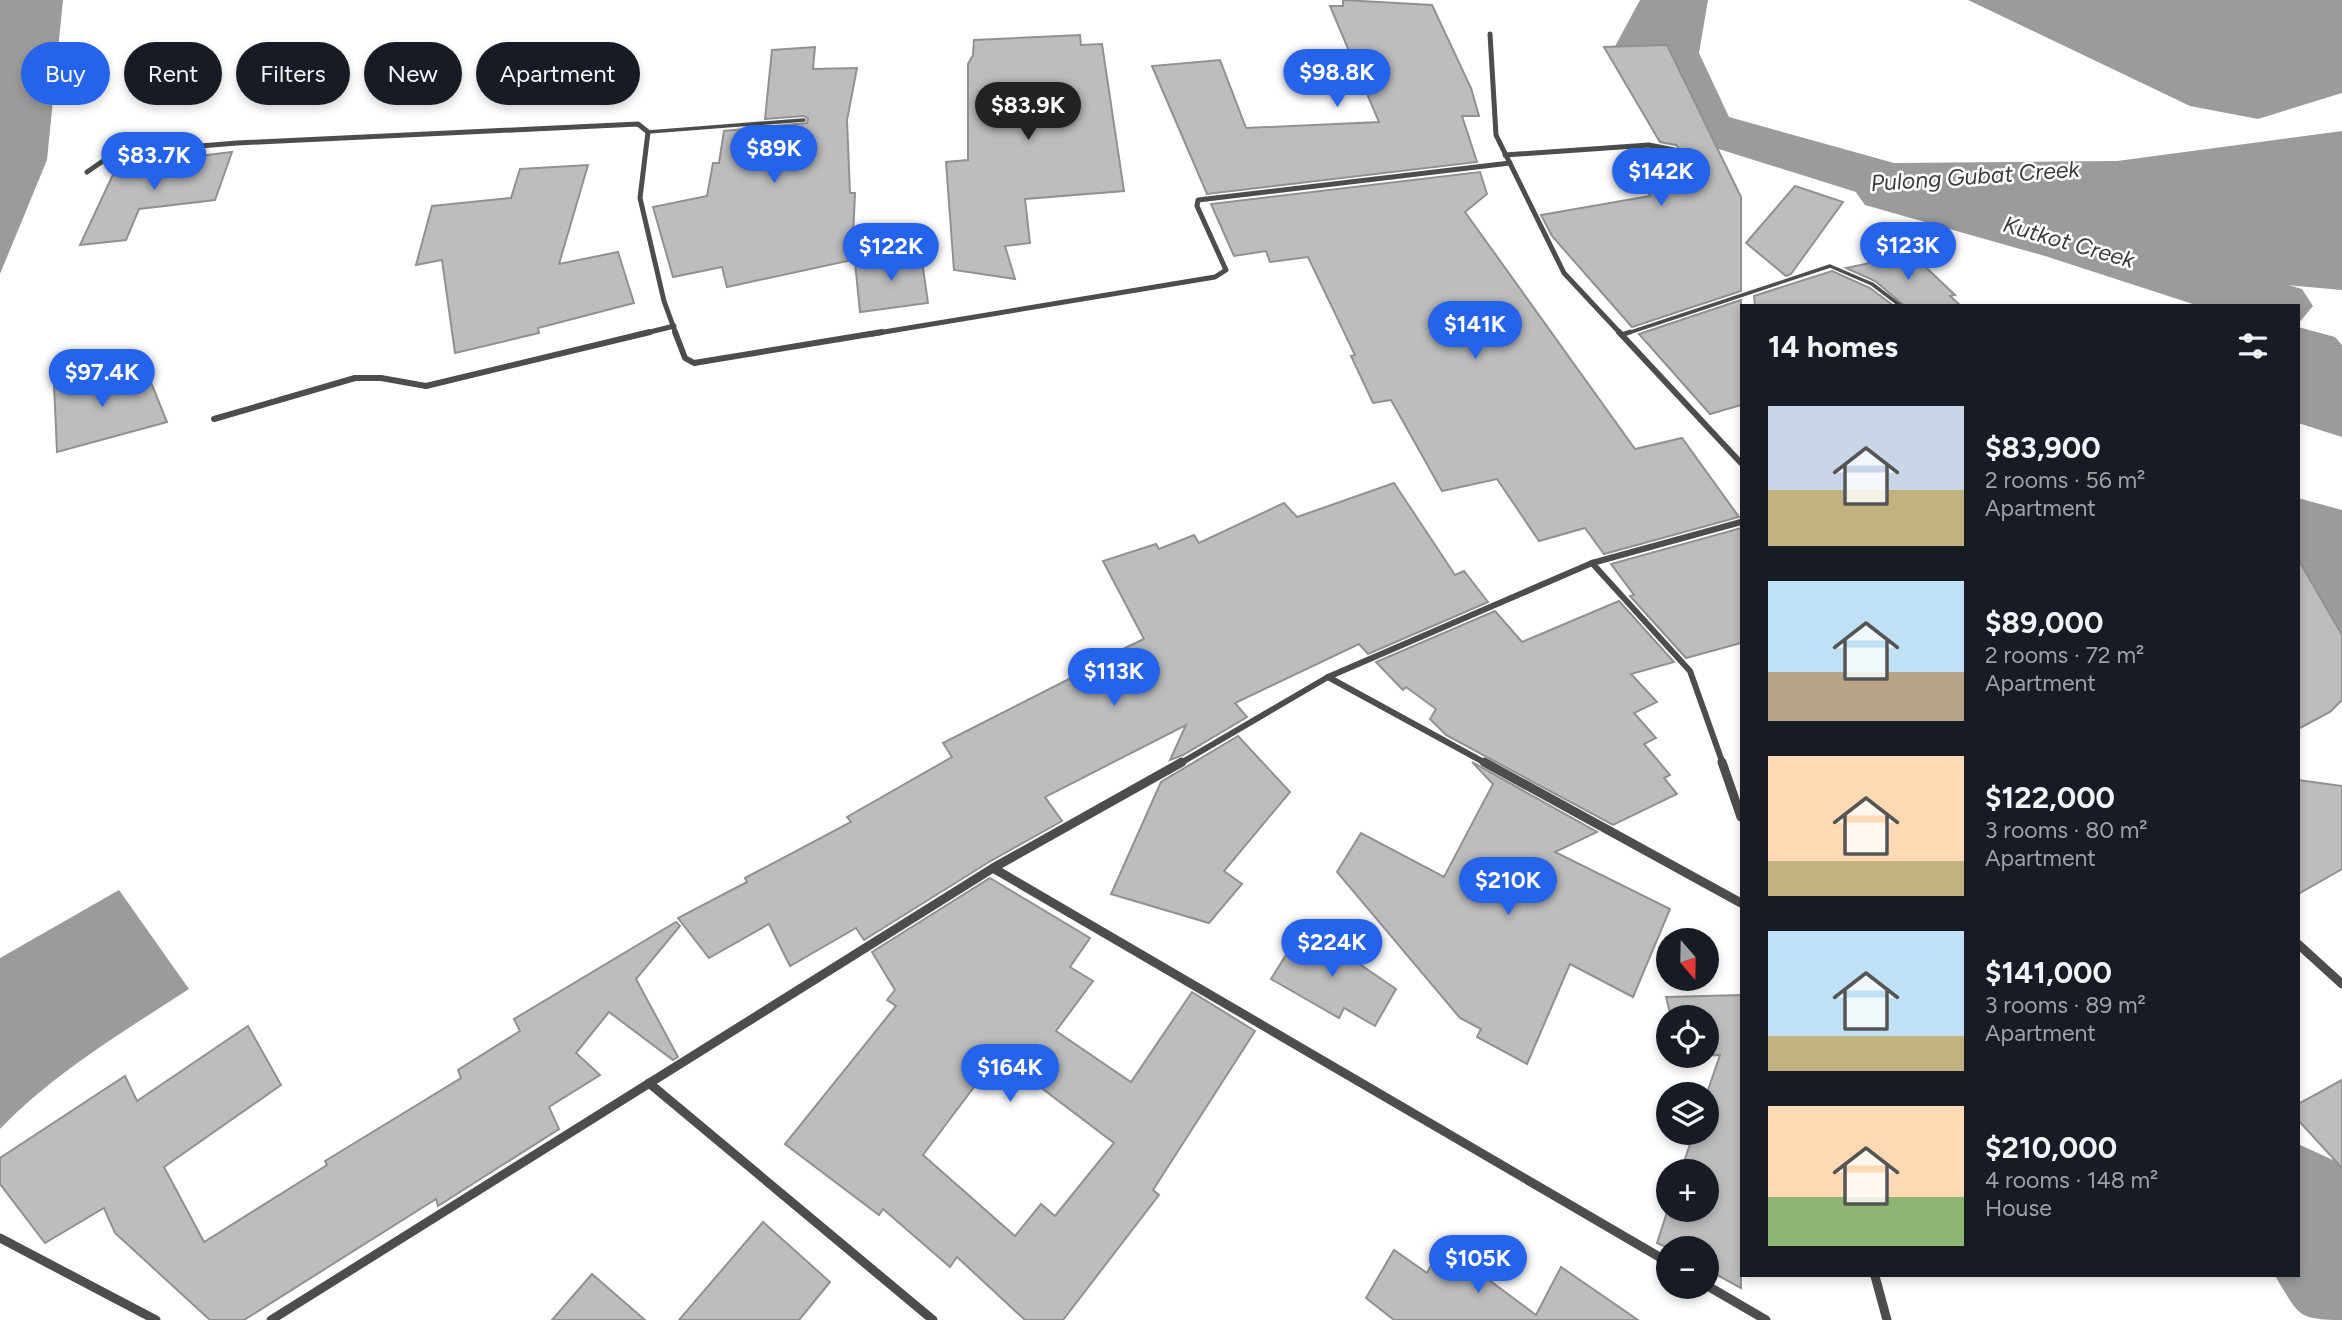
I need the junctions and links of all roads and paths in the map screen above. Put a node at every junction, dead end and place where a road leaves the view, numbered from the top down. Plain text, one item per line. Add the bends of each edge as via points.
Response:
1 (1490, 34) dead end
2 (804, 120) dead end
3 (648, 132) junction
4 (1674, 150) dead end
5 (1505, 155) junction
6 (1510, 163) junction
7 (87, 172) dead end
8 (1898, 304) edge
9 (674, 327) junction
10 (1621, 335) junction
11 (214, 419) dead end
12 (1740, 462) edge
13 (1740, 522) edge
14 (1592, 563) junction
15 (1328, 677) junction
16 (1740, 814) edge
17 (993, 868) junction
18 (1740, 902) edge
19 (2300, 946) edge
20 (2342, 984) edge
21 (649, 1083) junction
22 (0, 1238) edge
23 (1656, 1255) edge
24 (1875, 1277) edge
25 (1719, 1293) edge
26 (156, 1320) edge
27 (271, 1320) edge
28 (933, 1320) edge
29 (1766, 1320) edge
30 (1887, 1320) edge

1 - 5 street via 1496,135
2 - 3 lane
3 - 7 street via 631,123 237,143 126,152
3 - 9 street via 640,198
4 - 5 street via 1649,145
5 - 6 street
6 - 9 street via 1198,201 1226,270 1203,280 694,363 685,358
6 - 10 street via 1564,273
8 - 10 lane via 1872,284 1830,266
9 - 11 street via 426,386 355,378
10 - 12 street
13 - 14 street
14 - 15 street
14 - 16 street via 1690,671
15 - 17 street
15 - 18 street
17 - 21 street
17 - 23 street
19 - 20 street
21 - 27 street
21 - 28 street
22 - 26 street
24 - 30 street
25 - 29 street

